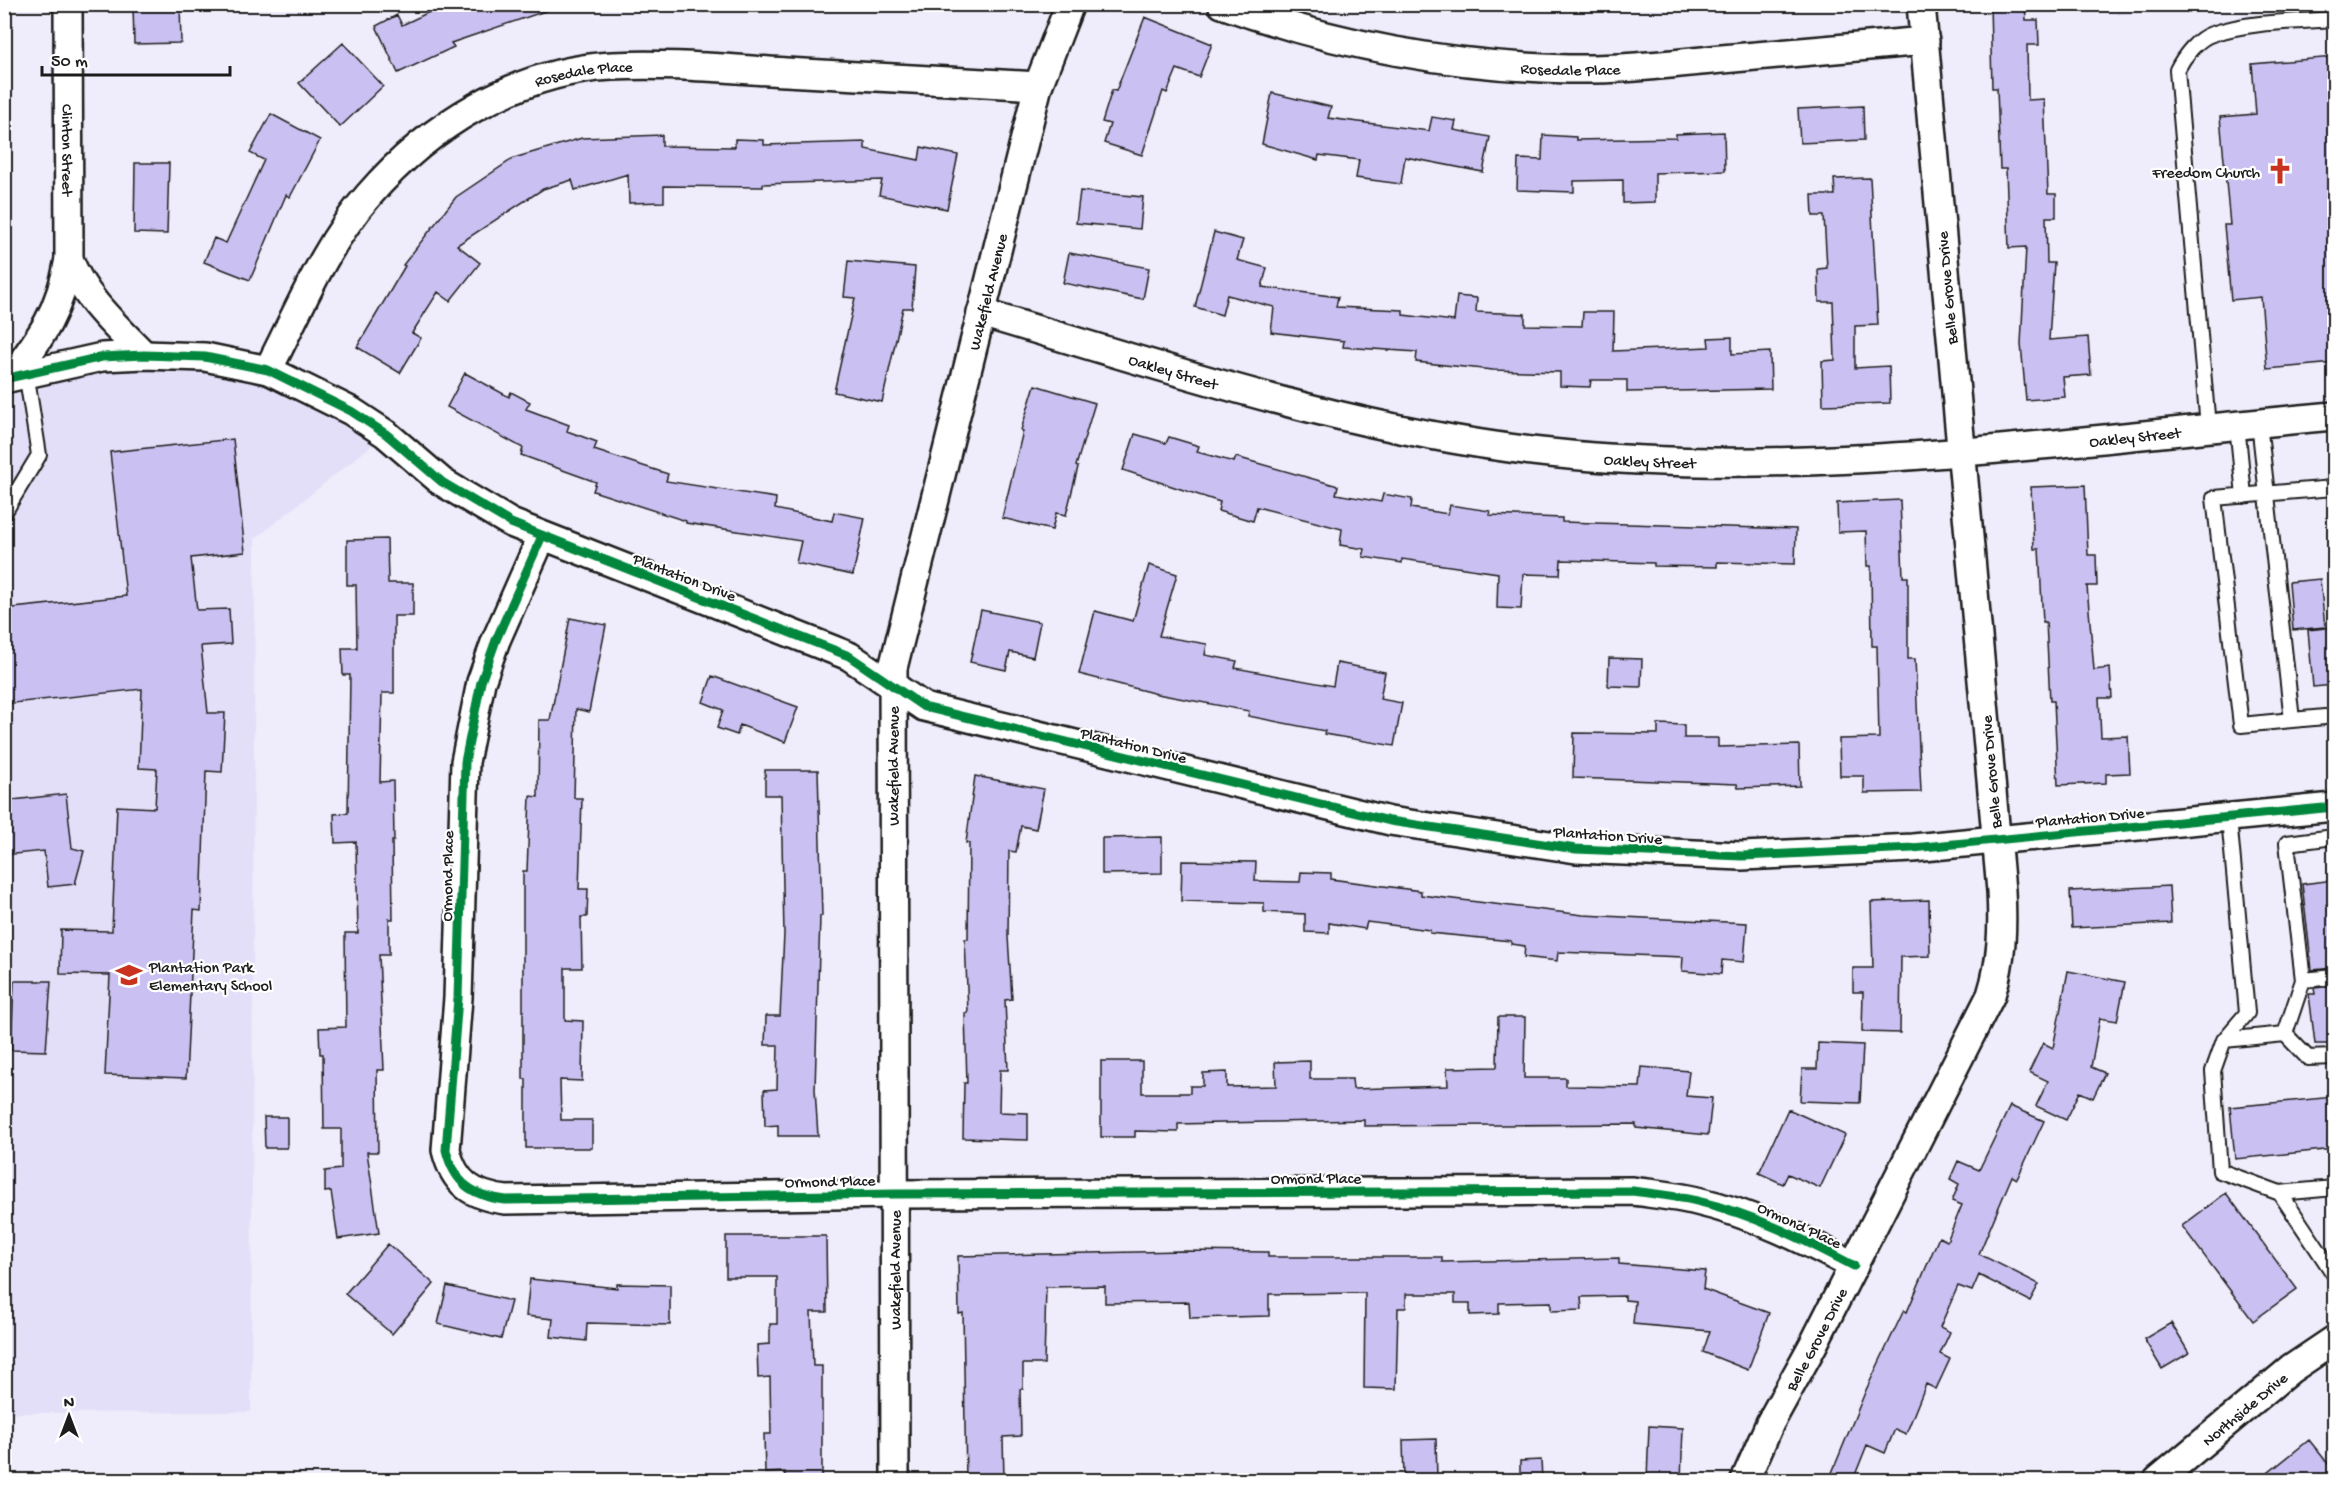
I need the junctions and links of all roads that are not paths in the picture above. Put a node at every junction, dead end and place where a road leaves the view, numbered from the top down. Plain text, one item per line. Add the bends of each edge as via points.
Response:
1 (68, 4) edge
2 (1070, 4) edge
3 (1222, 4) edge
4 (1921, 4) edge
5 (2334, 19) edge
6 (1925, 41) junction
7 (1038, 86) junction
8 (69, 259) junction
9 (981, 313) junction
10 (144, 355) junction
11 (268, 370) junction
12 (14, 376) edge
13 (2334, 416) edge
14 (2248, 423) junction
15 (2208, 427) junction
16 (1960, 450) junction
17 (2334, 488) edge
18 (2267, 495) junction
19 (2244, 496) junction
20 (4, 513) edge
21 (542, 536) junction
22 (892, 687) junction
23 (2325, 717) dead end
24 (2292, 720) junction
25 (2334, 807) edge
26 (2229, 818) junction
27 (2334, 837) edge
28 (1996, 840) junction
29 (2334, 977) edge
30 (2303, 980) junction
31 (2285, 1034) junction
32 (2224, 1040) junction
33 (2334, 1057) edge
34 (2334, 1188) edge
35 (894, 1194) junction
36 (2280, 1194) junction
37 (1854, 1266) junction
38 (2332, 1266) edge
39 (2334, 1340) edge
40 (895, 1480) edge
41 (1745, 1480) edge
42 (2157, 1480) edge

1 - 8 street, Clinton Street
2 - 7 street, Wakefield Avenue
3 - 6 street, Rosedale Place via 1311,34 1375,47 1567,69 1634,67
4 - 6 street, Belle Grove Drive
5 - 15 lane via 2259,25 2211,34 2184,54 2177,70
6 - 16 street, Belle Grove Drive
7 - 9 street, Wakefield Avenue
7 - 11 street, Rosedale Place via 610,66 565,74 503,93 440,130 408,155 369,195 336,242
8 - 10 street, Clinton Street via 88,294
8 - 12 street, Clinton Street via 57,310
9 - 16 street, Oakley Street via 1283,402 1381,426 1481,444 1614,458 1733,464
9 - 22 street, Wakefield Avenue via 899,638
10 - 11 street, Plantation Drive via 205,357
10 - 12 street, Plantation Drive via 102,357
11 - 21 street, Plantation Drive via 351,411 386,434 442,482
12 - 20 lane via 39,455
13 - 14 street, Oakley Street
14 - 15 street, Oakley Street
14 - 18 lane
14 - 19 lane
15 - 16 street, Oakley Street
16 - 28 street, Belle Grove Drive
17 - 18 lane
18 - 19 lane
18 - 24 lane
19 - 24 lane via 2214,498 2241,725
21 - 22 street, Plantation Drive via 849,656
21 - 35 street, Ormond Place via 481,682 465,762 458,998 446,1133 450,1168 477,1193 506,1200
22 - 28 street, Plantation Drive via 912,701 946,713 1336,810 1576,849 1742,855 1902,849
22 - 35 street, Wakefield Avenue
23 - 24 lane
25 - 26 street, Plantation Drive
26 - 28 street, Plantation Drive
26 - 32 lane via 2247,1013
27 - 30 lane via 2287,843
28 - 37 street, Belle Grove Drive via 2003,935 2000,967 1991,995
29 - 30 lane
30 - 31 lane
31 - 32 lane
31 - 33 lane via 2308,1058
32 - 36 lane via 2213,1071 2220,1171
34 - 36 lane
35 - 37 street, Ormond Place via 1633,1191 1696,1200 1751,1216
35 - 40 street, Wakefield Avenue
36 - 38 lane
37 - 41 street, Belle Grove Drive via 1770,1423
39 - 42 street, Northside Drive via 2291,1369

